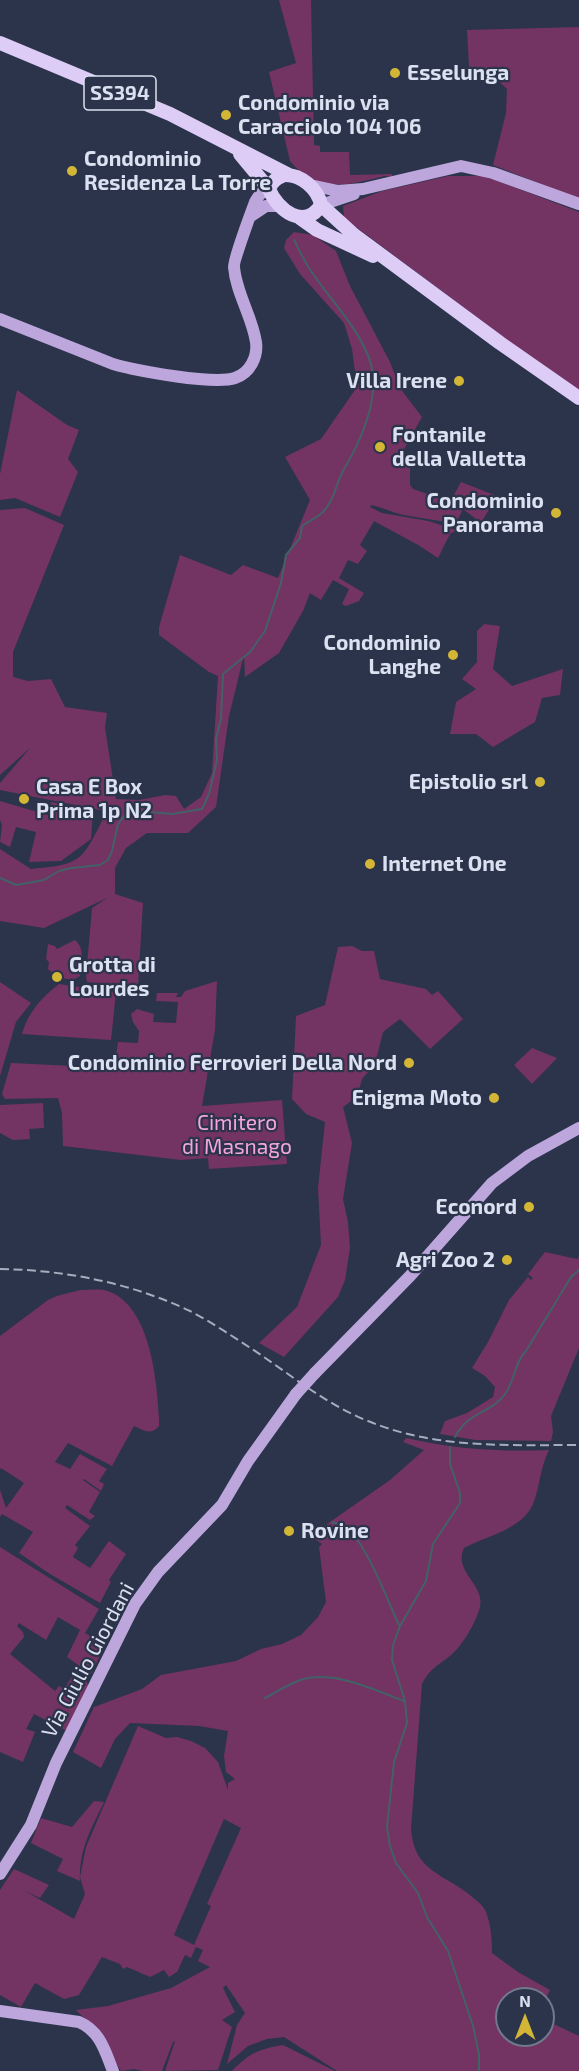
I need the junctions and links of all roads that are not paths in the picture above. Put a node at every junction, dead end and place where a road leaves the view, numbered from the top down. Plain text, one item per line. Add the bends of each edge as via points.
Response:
1 (0, 44) edge
2 (237, 150) junction
3 (289, 175) junction
4 (310, 185) junction
5 (363, 189) junction
6 (264, 191) junction
7 (326, 203) junction
8 (579, 204) edge
9 (281, 206) junction
10 (251, 216) junction
11 (300, 218) junction
12 (392, 264) junction
13 (0, 319) edge
14 (579, 398) edge
15 (579, 1128) edge
16 (0, 1874) edge
17 (0, 2011) edge
18 (113, 2071) edge

1 - 2 main road, SS394 via 178,117
2 - 3 main road, SS394
2 - 6 main road, SS394
3 - 4 main road
3 - 6 main road via 277,178
4 - 5 street via 328,190
4 - 7 main road
5 - 7 street
5 - 8 street via 461,166 494,173
6 - 9 main road
6 - 10 street
7 - 11 main road via 312,215
7 - 12 main road via 333,218
9 - 10 street via 266,206
9 - 11 main road
10 - 13 street via 233,265 256,342 255,353 245,374 234,379 216,381 132,369
11 - 12 main road via 316,230
12 - 14 main road
15 - 16 street, Via Giulio Giordani, bridge via 528,1156 492,1183 316,1374 248,1461 222,1505 158,1572 135,1604 56,1764 31,1825
17 - 18 street via 87,2026 99,2037

